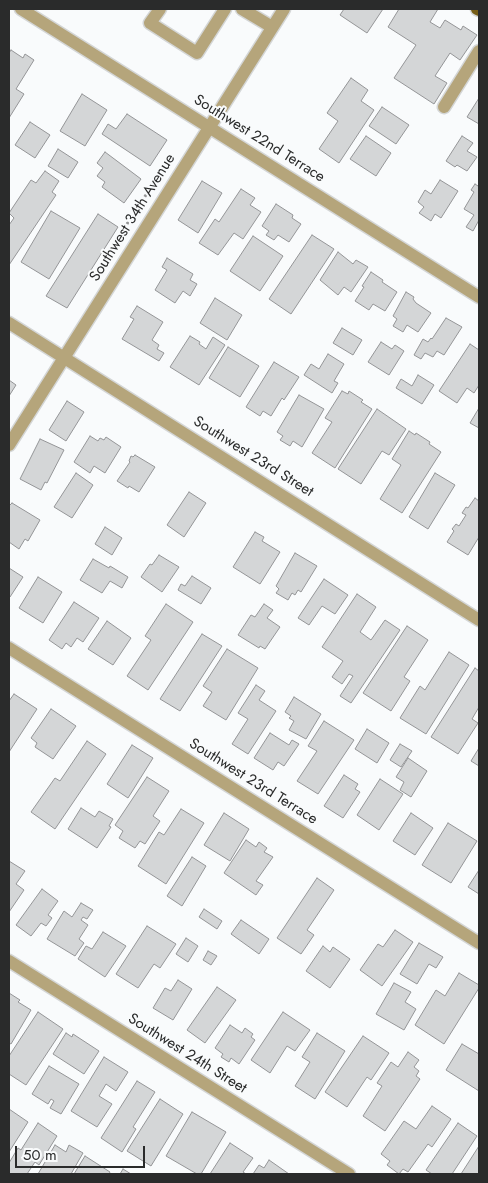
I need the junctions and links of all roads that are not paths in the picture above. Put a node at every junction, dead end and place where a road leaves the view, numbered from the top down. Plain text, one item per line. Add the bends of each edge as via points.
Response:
1 (22, 9) edge
2 (160, 9) edge
3 (225, 9) edge
4 (242, 9) edge
5 (284, 9) edge
6 (272, 27) junction
7 (479, 51) edge
8 (444, 108) dead end
9 (210, 127) junction
10 (479, 297) edge
11 (9, 323) edge
12 (64, 358) junction
13 (9, 445) edge
14 (479, 620) edge
15 (9, 648) edge
16 (479, 943) edge
17 (9, 961) edge
18 (349, 1174) edge

1 - 9 street, Southwest 22nd Terrace
2 - 3 street via 150,23 197,53
4 - 6 street
5 - 6 street, Southwest 34th Avenue
6 - 9 street, Southwest 34th Avenue
7 - 8 street
9 - 10 street, Southwest 22nd Terrace
9 - 12 street, Southwest 34th Avenue
11 - 12 street, Southwest 23rd Street
12 - 13 street, Southwest 34th Avenue
12 - 14 street, Southwest 23rd Street
15 - 16 street, Southwest 23rd Terrace
17 - 18 street, Southwest 24th Street

